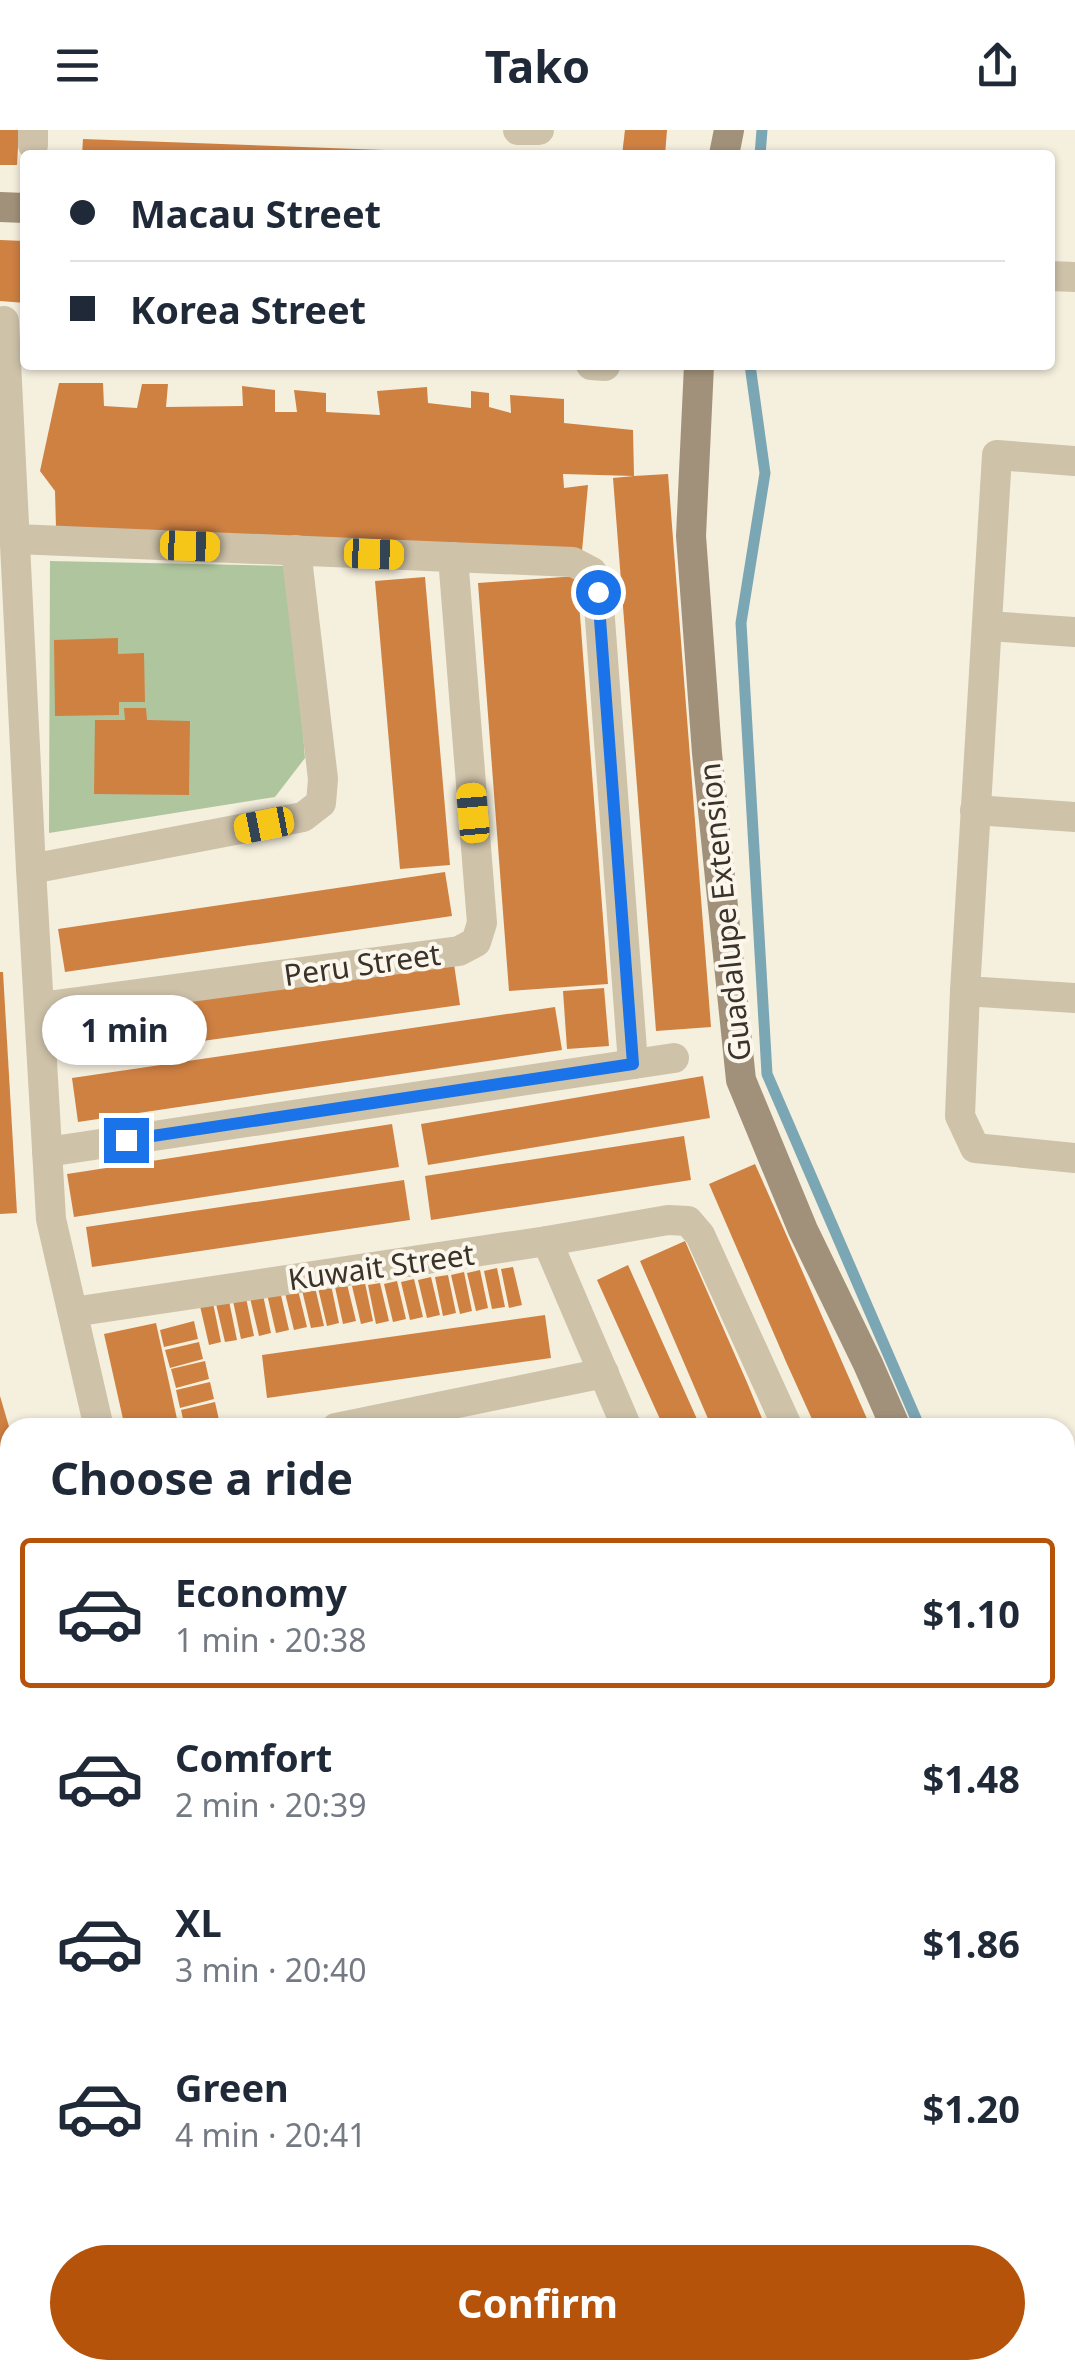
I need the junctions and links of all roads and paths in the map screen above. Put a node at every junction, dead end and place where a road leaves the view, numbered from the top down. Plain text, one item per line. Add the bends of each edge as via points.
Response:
1 (518, 130) edge
2 (539, 130) edge
3 (10, 321) edge
4 (699, 370) edge
5 (1075, 461) edge
6 (16, 539) junction
7 (296, 550) junction
8 (453, 557) junction
9 (988, 626) junction
10 (1075, 632) edge
11 (975, 810) junction
12 (1075, 816) edge
13 (30, 870) junction
14 (965, 990) junction
15 (1075, 998) edge
16 (40, 1006) junction
17 (674, 1058) dead end
18 (633, 1064) junction
19 (47, 1152) junction
20 (1075, 1158) edge
21 (547, 1241) junction
22 (73, 1312) junction
23 (604, 1373) junction
24 (98, 1418) edge
25 (385, 1418) edge
26 (623, 1418) edge
27 (783, 1418) edge
28 (892, 1418) edge

1 - 2 street
3 - 6 street
4 - 28 street, Guadalupe Extension via 691,536 741,1080
5 - 9 street via 997,455
6 - 7 street
6 - 13 street
7 - 8 street
7 - 13 street via 322,803 303,818
8 - 16 street, Peru Street via 482,923 476,942 459,951
8 - 18 street via 572,562 592,572
9 - 10 street
9 - 11 street
11 - 12 street
11 - 14 street
13 - 16 street
14 - 15 street
14 - 20 street via 960,1116 975,1148
16 - 19 street
17 - 18 street
18 - 19 street
19 - 22 street via 51,1219
21 - 22 street, Kuwait Street
21 - 23 street
21 - 27 street, Kuwait Street via 688,1221
22 - 24 street
23 - 25 street
23 - 26 street

